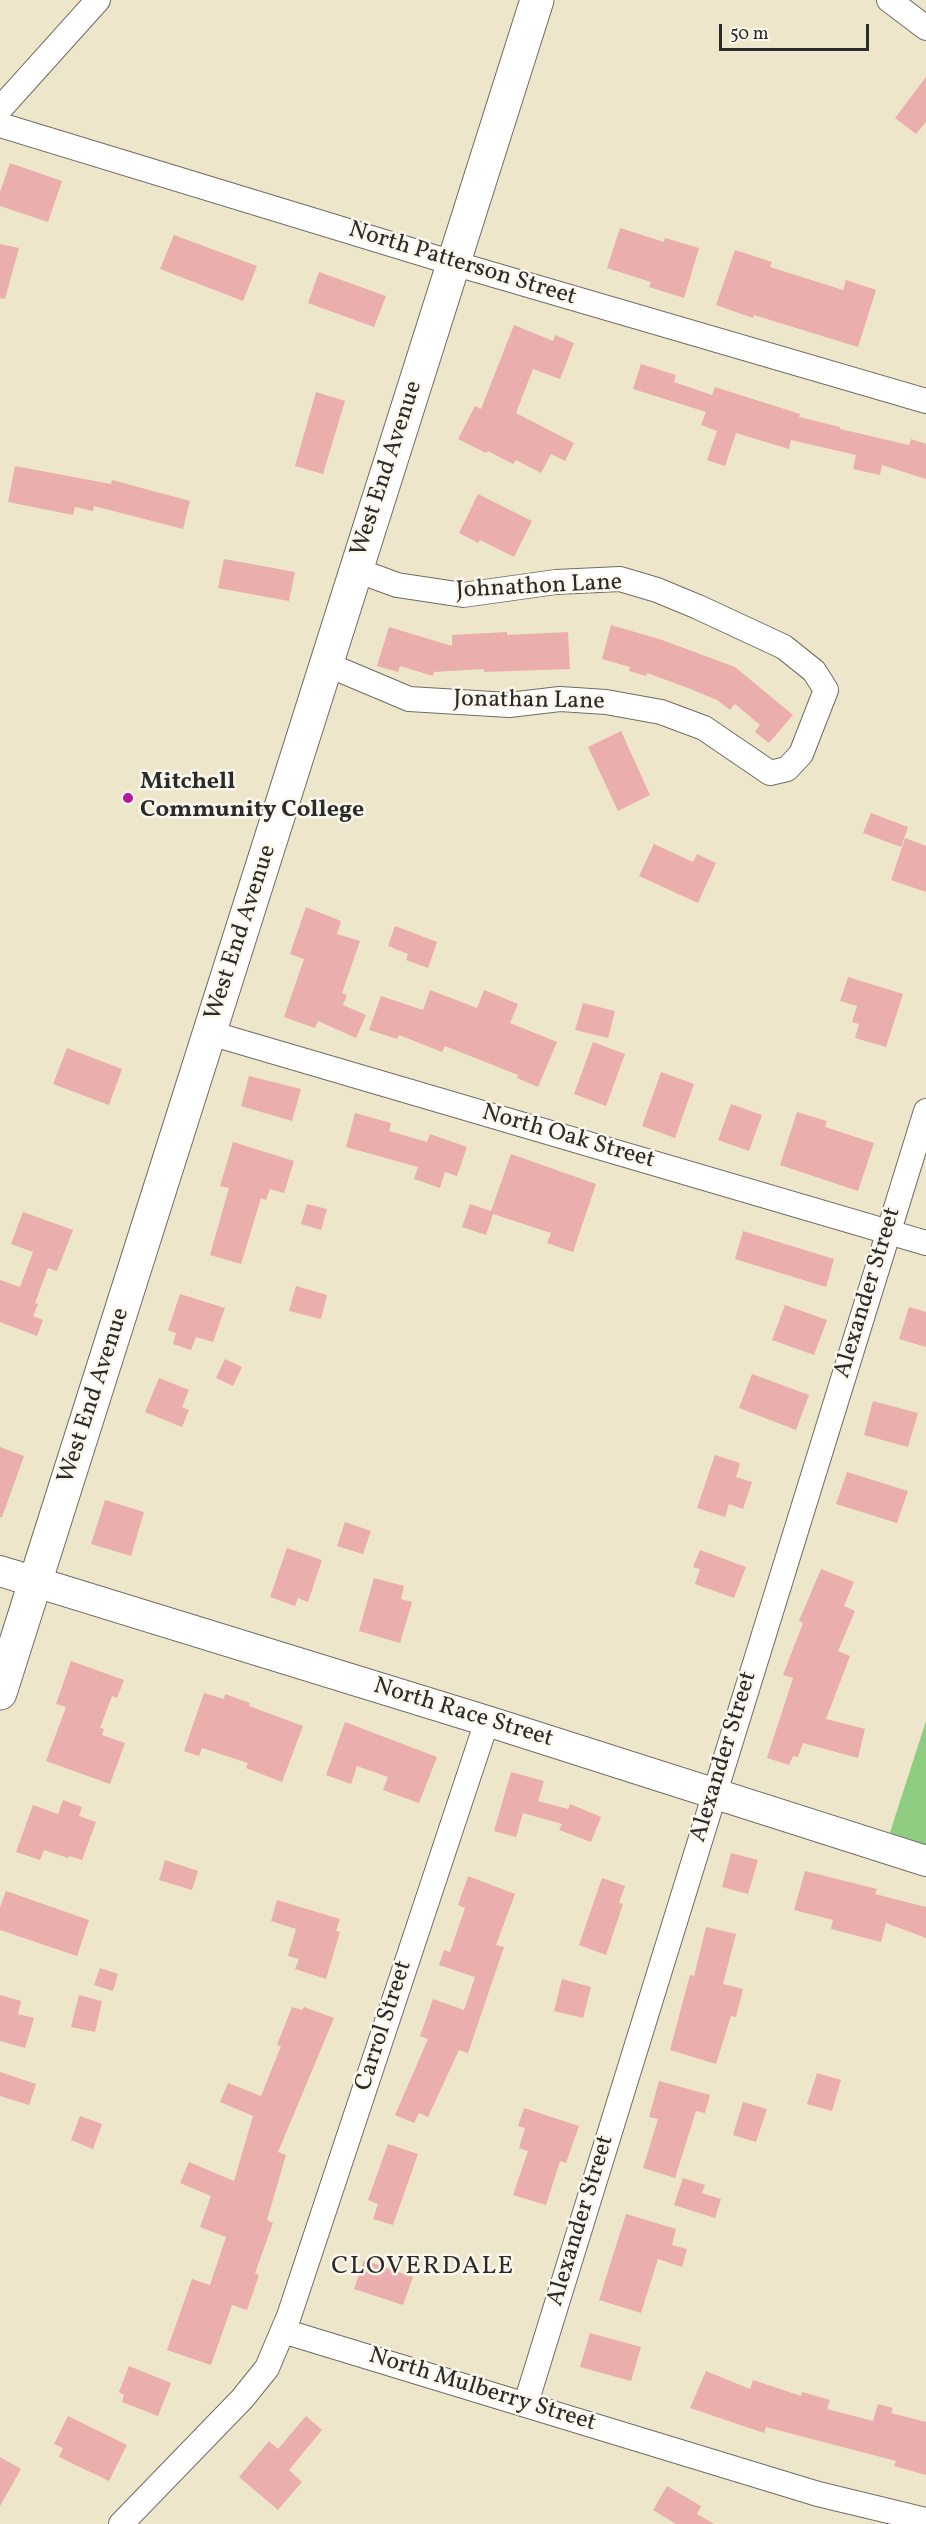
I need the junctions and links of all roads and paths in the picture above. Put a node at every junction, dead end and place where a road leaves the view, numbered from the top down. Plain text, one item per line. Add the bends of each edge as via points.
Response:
1 (98, 0) edge
2 (537, 0) edge
3 (890, 0) edge
4 (926, 28) edge
5 (0, 109) edge
6 (0, 125) edge
7 (453, 263) junction
8 (926, 401) edge
9 (356, 570) junction
10 (751, 632) joint
11 (326, 664) junction
12 (210, 1033) junction
13 (926, 1111) edge
14 (887, 1231) junction
15 (926, 1243) edge
16 (0, 1570) edge
17 (36, 1582) junction
18 (0, 1693) edge
19 (487, 1721) junction
20 (714, 1794) junction
21 (926, 1861) edge
22 (284, 2331) junction
23 (526, 2403) junction
24 (926, 2520) edge
25 (121, 2524) edge

1 - 5 street
2 - 7 main road, West End Avenue
3 - 4 street
6 - 7 street, North Patterson Street
7 - 8 street, North Patterson Street
7 - 9 main road, West End Avenue
9 - 10 street, Johnathon Lane via 397,585 463,594 556,582 620,579 688,603
9 - 11 main road, West End Avenue
10 - 11 street, Jonathan Lane via 784,647 814,671 826,690 801,754 787,769 770,773 704,728 661,712 561,699 508,705 409,699
11 - 12 main road, West End Avenue
12 - 14 street, North Oak Street
12 - 17 main road, West End Avenue
13 - 14 street, Alexander Street
14 - 15 street, North Oak Street
14 - 20 street, Alexander Street
16 - 17 street, North Race Street
17 - 18 main road, West End Avenue
17 - 19 street, North Race Street
19 - 20 street, North Race Street
19 - 22 street, Carrol Street
20 - 21 street, North Race Street
20 - 23 street, Alexander Street
22 - 23 street, North Mulberry Street
22 - 25 street via 267,2368 242,2399
23 - 24 street, North Mulberry Street via 818,2494

